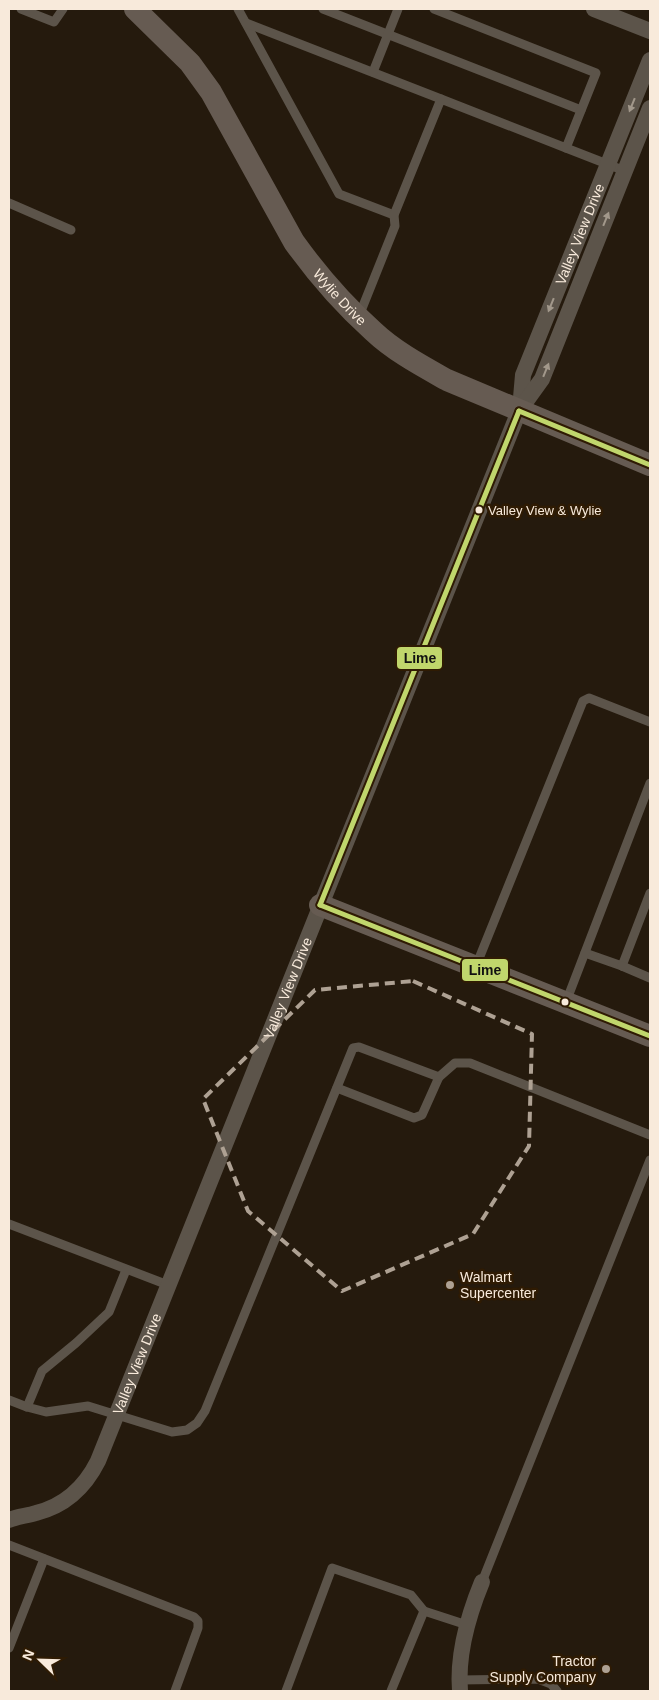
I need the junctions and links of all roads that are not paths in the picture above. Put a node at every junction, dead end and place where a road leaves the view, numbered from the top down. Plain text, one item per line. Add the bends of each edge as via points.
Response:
1 (21, 9) edge
2 (63, 9) edge
3 (135, 9) edge
4 (238, 9) edge
5 (323, 9) edge
6 (398, 9) edge
7 (434, 9) edge
8 (594, 9) edge
9 (246, 23) junction
10 (650, 32) edge
11 (387, 35) junction
12 (650, 60) edge
13 (373, 72) junction
14 (441, 99) junction
15 (650, 108) edge
16 (581, 110) junction
17 (566, 148) junction
18 (608, 165) junction
19 (625, 171) junction
20 (9, 202) edge
21 (394, 215) junction
22 (71, 230) dead end
23 (358, 317) junction
24 (519, 411) junction
25 (650, 465) edge
26 (650, 722) edge
27 (650, 783) edge
28 (650, 893) edge
29 (320, 904) junction
30 (585, 953) junction
31 (476, 966) junction
32 (622, 966) junction
33 (650, 978) edge
34 (566, 1002) junction
35 (650, 1036) edge
36 (439, 1077) junction
37 (337, 1088) junction
38 (650, 1135) edge
39 (650, 1160) edge
40 (9, 1224) edge
41 (126, 1270) junction
42 (168, 1285) junction
43 (9, 1400) edge
44 (27, 1406) junction
45 (118, 1414) junction
46 (9, 1520) edge
47 (9, 1545) edge
48 (44, 1559) junction
49 (482, 1582) joint
50 (424, 1611) junction
51 (467, 1626) junction
52 (9, 1648) edge
53 (460, 1686) edge
54 (175, 1691) edge
55 (286, 1691) edge
56 (391, 1691) edge
57 (557, 1691) edge

1 - 2 lane via 54,22
3 - 23 main road, Wylie Drive via 190,64 211,92 294,242
4 - 9 lane
5 - 11 lane
6 - 11 lane
7 - 16 lane via 596,73
8 - 10 street
9 - 13 lane
9 - 21 lane via 339,194
11 - 13 lane
11 - 16 lane
12 -> 18 street, Valley View Drive
13 - 14 lane
14 - 17 lane
14 - 21 lane
15 - 19 street, Valley View Drive
16 - 17 lane
17 - 18 lane
18 - 19 lane
18 -> 24 street, Valley View Drive via 523,375
24 -> 19 street, Valley View Drive via 542,379
20 - 22 lane
21 - 23 lane via 395,226
23 - 24 main road, Wylie Drive via 374,333 419,365
24 - 25 main road, Wylie Drive
24 - 29 street, Valley View Drive
26 - 31 lane via 589,698 583,701
27 - 30 lane
28 - 32 lane
29 - 31 main road
29 - 42 street, Valley View Drive
30 - 32 lane
30 - 34 lane
31 - 34 main road
32 - 33 lane
34 - 35 main road
36 - 37 lane via 422,1115 414,1118
36 - 37 lane via 359,1047 353,1048
36 - 38 lane via 455,1063 470,1063
37 - 45 lane via 240,1328 197,1423 187,1430 172,1432
39 - 49 lane
40 - 41 lane
41 - 42 lane
41 - 44 lane via 109,1312 42,1371
42 - 45 street, Valley View Drive
43 - 44 lane
44 - 45 lane via 46,1412 88,1406
45 - 46 street, Valley View Drive via 91,1474 76,1492 51,1509
47 - 48 lane
48 - 52 lane
48 - 54 lane via 198,1621
49 - 51 street
50 - 51 lane
50 - 55 lane via 411,1595 332,1568
50 - 56 lane
51 - 53 street via 460,1660
53 - 57 lane via 538,1679 551,1684

